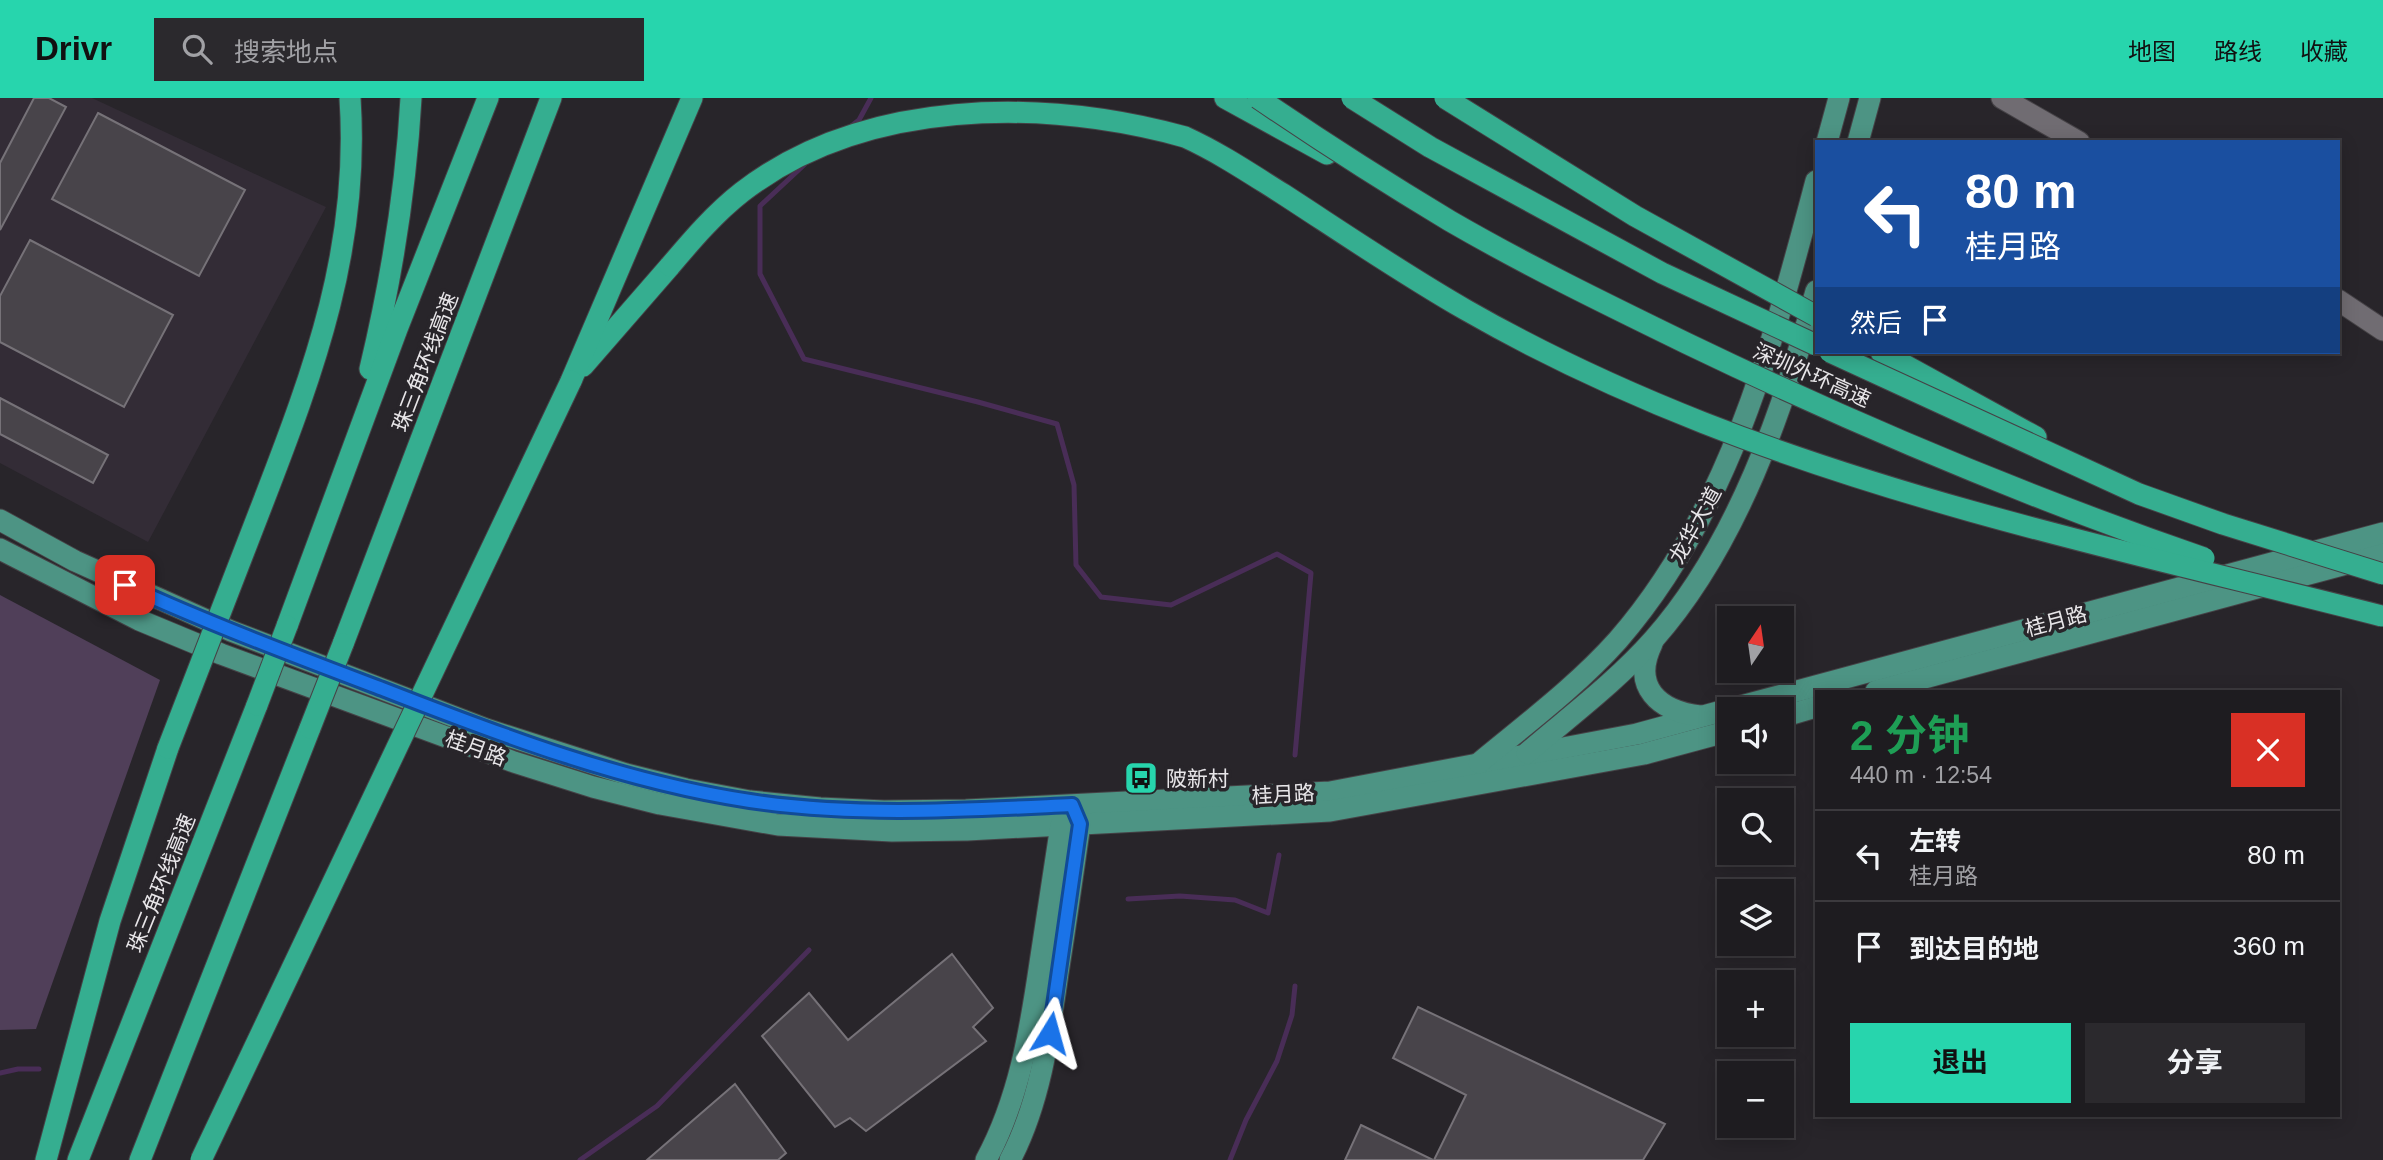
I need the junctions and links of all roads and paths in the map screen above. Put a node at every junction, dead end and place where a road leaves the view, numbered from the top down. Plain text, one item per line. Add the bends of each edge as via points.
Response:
1 (350, 98) edge
2 (411, 98) edge
3 (488, 98) edge
4 (551, 98) edge
5 (692, 98) edge
6 (1225, 98) edge
7 (1258, 98) edge
8 (1352, 98) edge
9 (1445, 98) edge
10 (1839, 98) edge
11 (1870, 98) edge
12 (2002, 98) edge
13 (1828, 140) edge
14 (1859, 140) edge
15 (2076, 140) edge
16 (1815, 185) edge
17 (1452, 222) junction
18 (1815, 294) edge
19 (2340, 301) edge
20 (1815, 315) edge
21 (2383, 330) edge
22 (1815, 345) edge
23 (1834, 354) edge
24 (1885, 354) edge
25 (571, 381) junction
26 (341, 485) junction
27 (2139, 494) junction
28 (0, 520) edge
29 (2383, 533) edge
30 (0, 549) edge
31 (2383, 554) edge
32 (2383, 574) edge
33 (2383, 616) edge
34 (1654, 639) junction
35 (1880, 690) edge
36 (1774, 697) edge
37 (1815, 708) edge
38 (1717, 712) edge
39 (1794, 714) edge
40 (1703, 716) junction
41 (1717, 734) edge
42 (1524, 755) junction
43 (1478, 764) junction
44 (1494, 781) junction
45 (1448, 789) junction
46 (1071, 818) junction
47 (144, 1152) edge
48 (46, 1160) edge
49 (78, 1160) edge
50 (201, 1160) edge
51 (986, 1160) edge
52 (1010, 1160) edge

1 - 48 highway, bridge via 348,223 331,309 310,378 168,748 110,921
2 - 26 highway via 387,287
3 - 26 highway, 珠三角环线高速
4 - 47 highway, 珠三角环线高速, bridge
5 - 25 highway
6 - 17 highway, bridge
7 - 17 highway, 深圳外环高速, bridge
8 - 22 highway, 深圳外环高速, bridge via 1430,147 1662,273
9 - 20 highway, bridge via 1635,216
10 - 13 main road
11 - 14 main road
12 - 15 street
16 - 43 main road, 龙华大道 via 1768,353 1698,524 1618,640
17 - 33 highway, 深圳外环高速, bridge via 1714,357 1944,459 2161,543
18 - 34 main road, 龙华大道 via 1779,408 1745,494 1713,554
19 - 21 street
23 - 27 highway, 深圳外环高速, bridge
24 - 27 highway, bridge
25 - 33 highway, bridge via 704,227 784,161 878,118 929,105 981,99 1084,105 1135,117 1184,136 1230,160 1465,310 1700,421 1946,505
25 - 50 highway, bridge
26 - 49 highway, 珠三角环线高速, bridge
27 - 32 highway, 深圳外环高速, bridge
28 - 46 main road, 桂月路 via 75,561 231,631 486,729 626,774 750,801 820,808
29 - 36 main road, 桂月路
30 - 46 main road, 桂月路 via 139,620 221,654 593,787 715,815 834,830 955,830
31 - 35 main road, 桂月路
34 - 40 main road via 1644,680 1653,695 1668,707
34 - 42 main road, 龙华大道 via 1624,671
37 - 39 main road
38 - 40 main road, 桂月路
40 - 42 main road, 桂月路 via 1637,734
41 - 44 main road, 桂月路 via 1644,754
42 - 43 main road, 桂月路
42 - 44 main road, 龙华大道
43 - 45 main road, 龙华大道
43 - 46 main road, 桂月路 via 1330,792
44 - 45 main road, 桂月路
45 - 46 main road, 桂月路 via 1330,811
46 - 51 main road via 1019,1079 1002,1132
46 - 52 main road via 1050,1033 1037,1089

